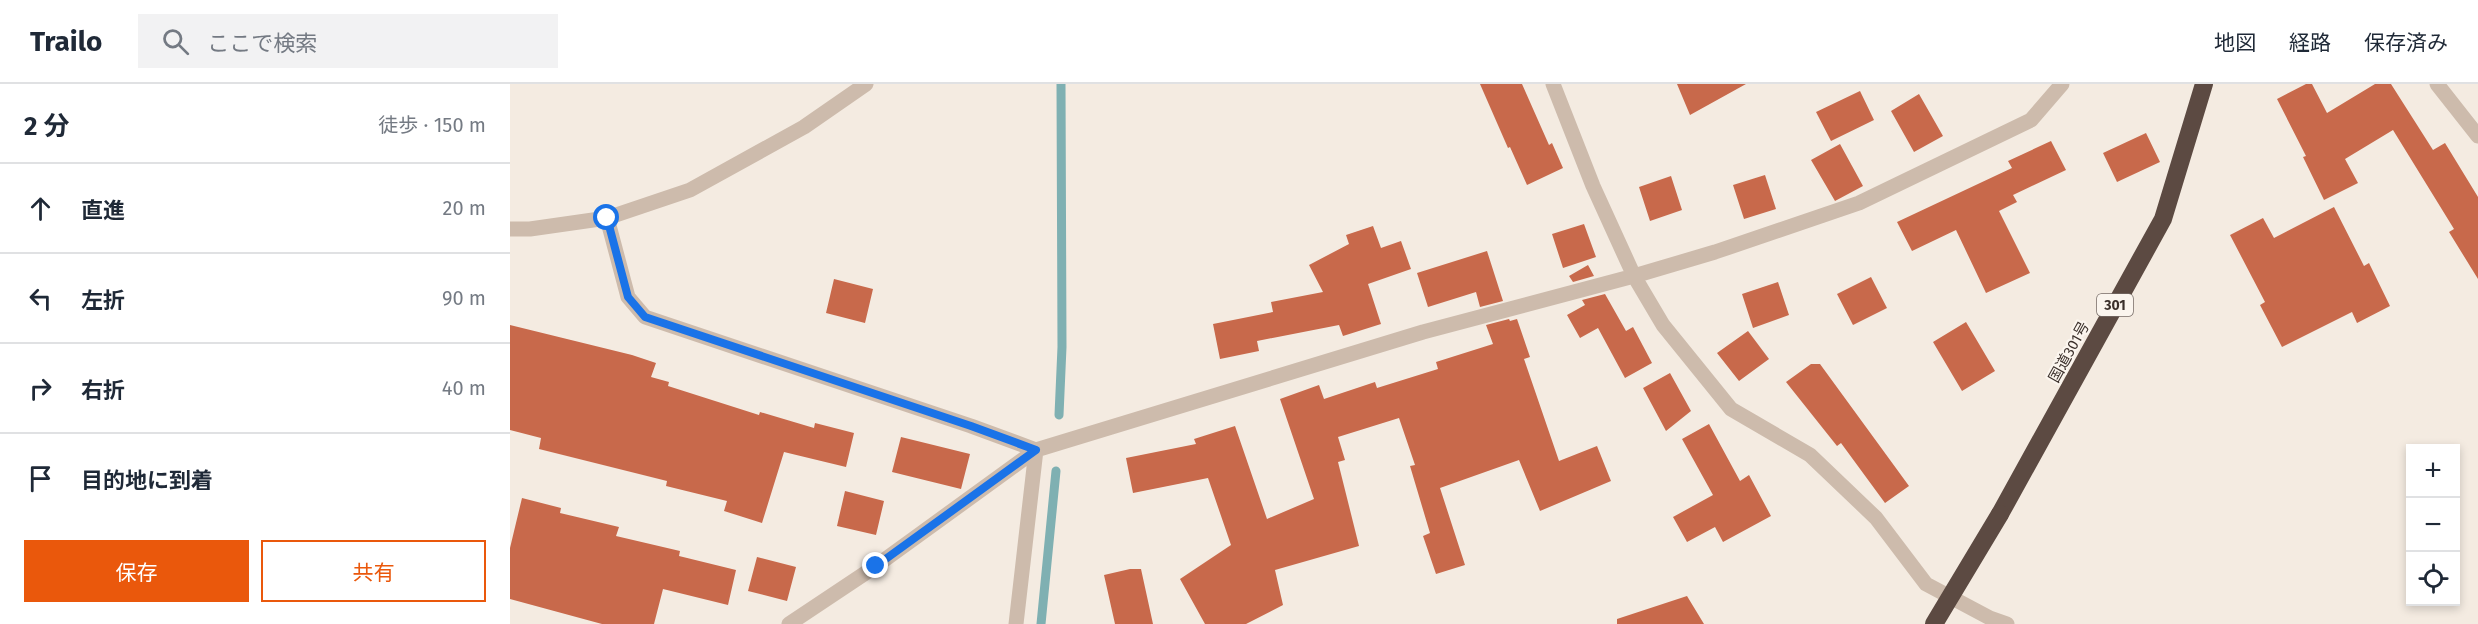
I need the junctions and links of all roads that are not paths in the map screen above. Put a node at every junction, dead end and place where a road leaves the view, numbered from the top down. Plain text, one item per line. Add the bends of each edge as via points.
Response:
1 (866, 84) edge
2 (1553, 84) edge
3 (2062, 84) edge
4 (2204, 84) edge
5 (2437, 84) edge
6 (2478, 136) edge
7 (607, 218) junction
8 (510, 229) edge
9 (1634, 276) junction
10 (1036, 450) junction
11 (789, 624) edge
12 (1016, 624) edge
13 (1934, 624) edge
14 (2007, 624) edge

1 - 7 street via 804,127 690,190
2 - 9 street
3 - 9 street via 2031,120 1859,202
4 - 13 highway, 国道301号 / 301, bridge via 2163,219 2000,514
5 - 6 street
7 - 8 street
7 - 10 street via 628,297 645,317
9 - 10 street via 1423,332
9 - 14 street via 1663,326 1731,409 1810,455 1876,518 1926,584
10 - 11 street
10 - 12 street

